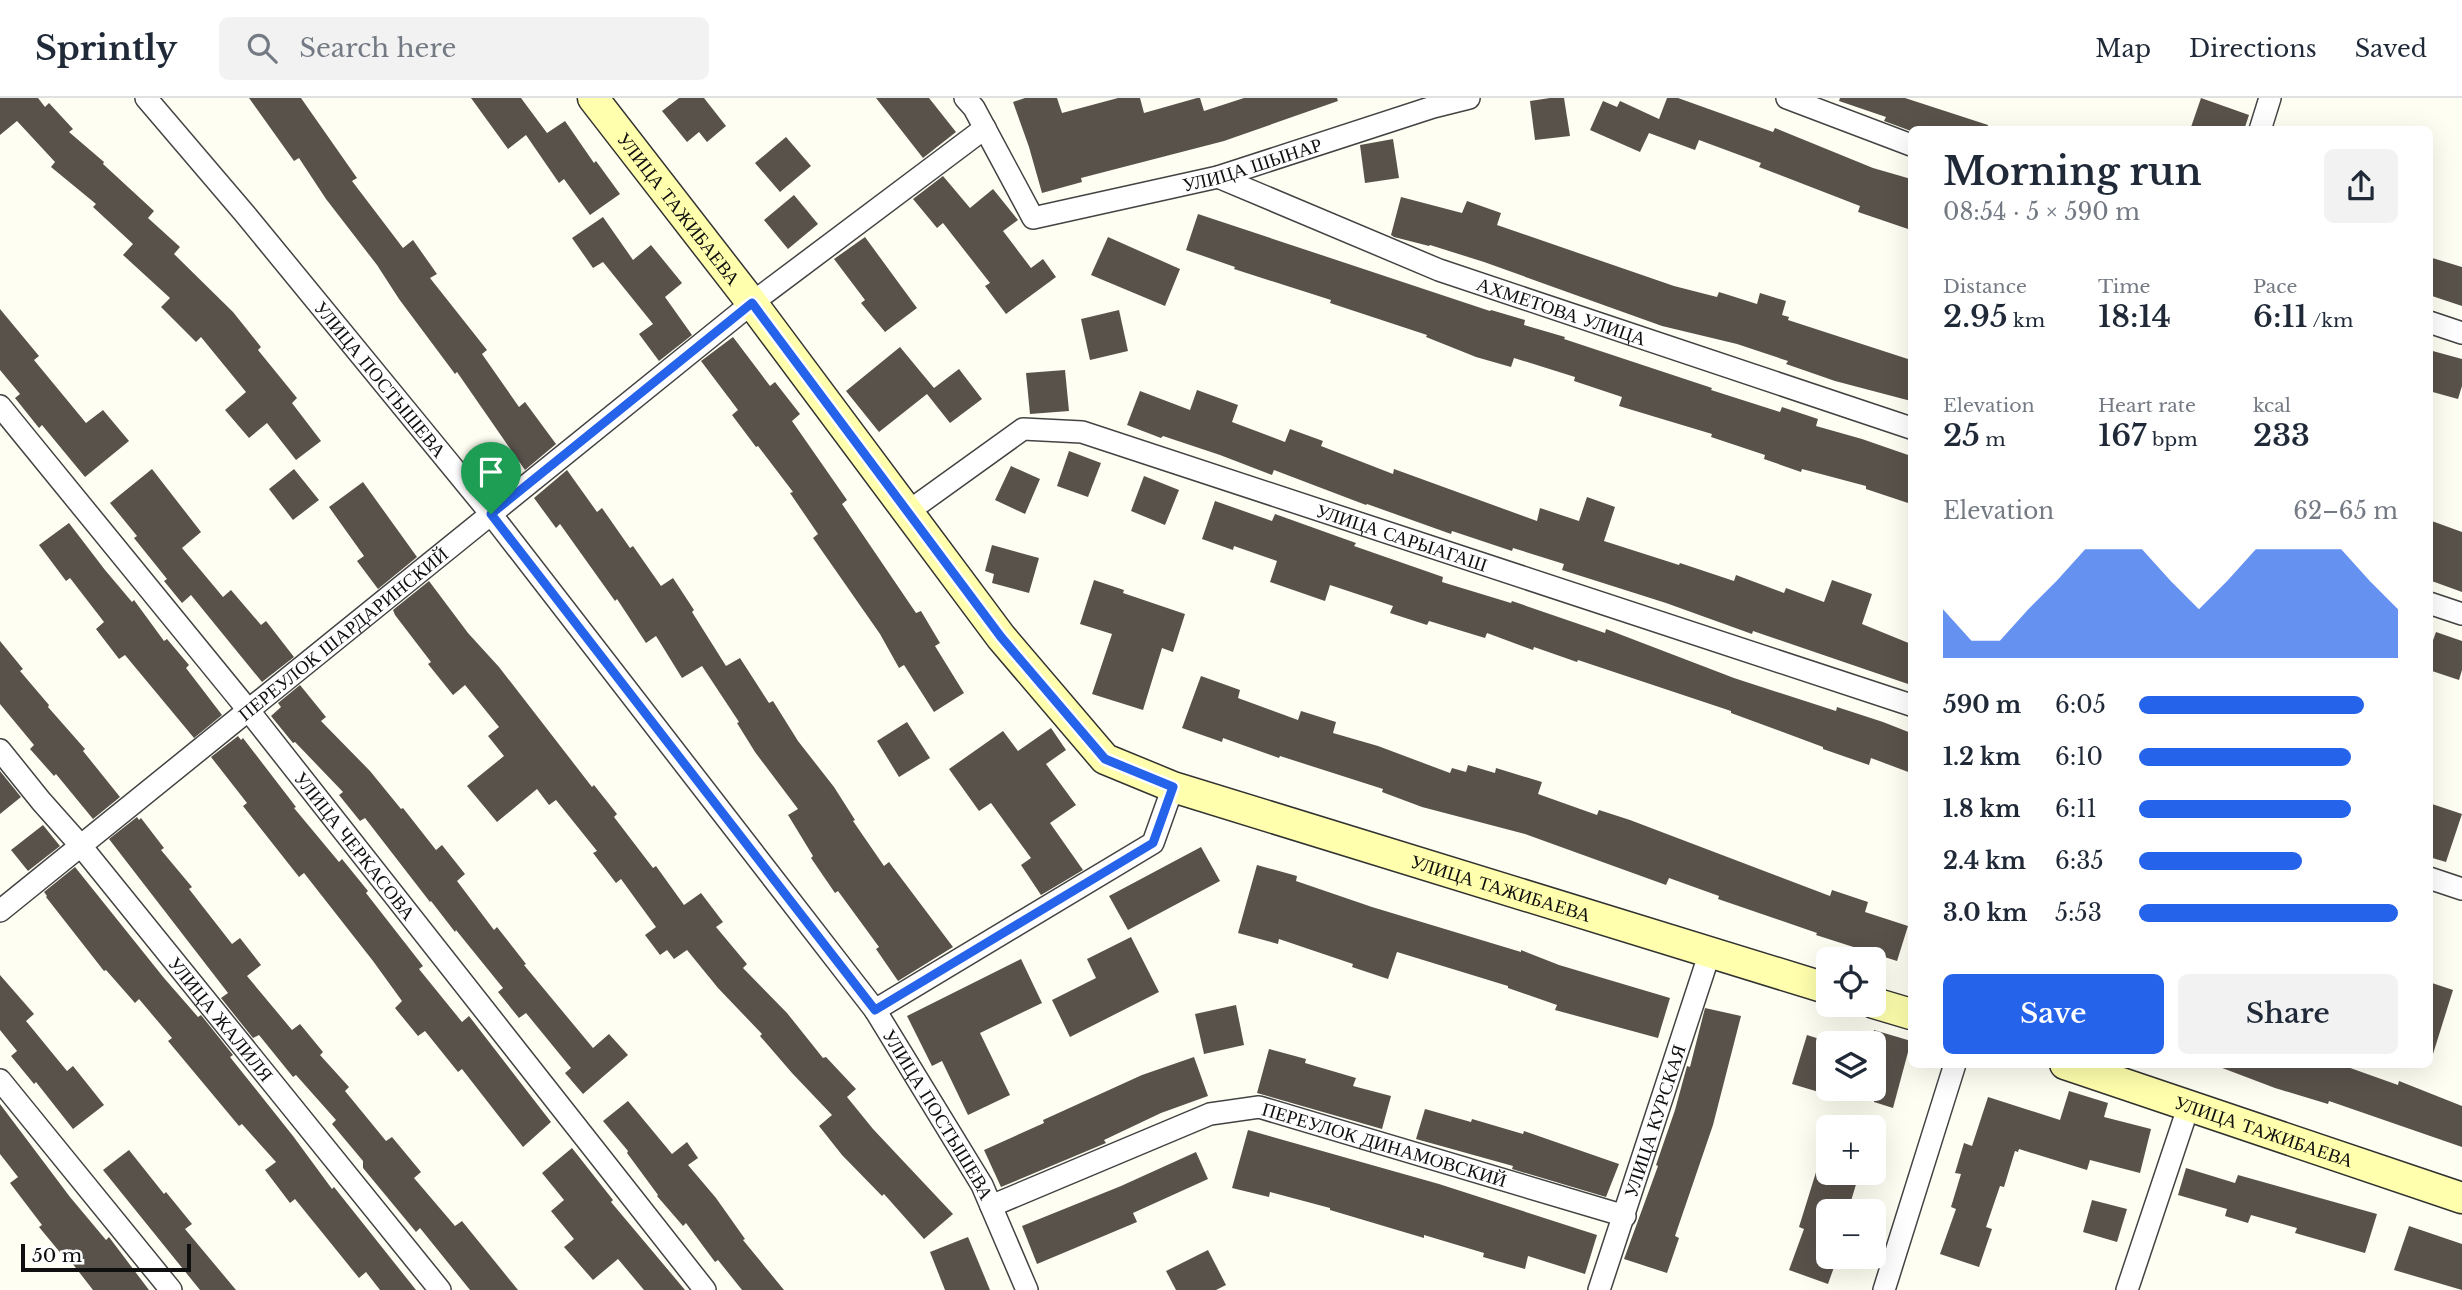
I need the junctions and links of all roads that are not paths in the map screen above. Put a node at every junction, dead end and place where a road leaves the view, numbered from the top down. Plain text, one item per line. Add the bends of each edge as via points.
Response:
1 (146, 98) edge
2 (593, 98) edge
3 (1469, 98) edge
4 (1787, 98) edge
5 (2270, 98) edge
6 (971, 101) edge
7 (2261, 126) edge
8 (985, 128) junction
9 (1908, 144) edge
10 (1217, 177) junction
11 (752, 303) junction
12 (2433, 323) edge
13 (2462, 333) edge
14 (0, 406) edge
15 (1908, 427) edge
16 (909, 511) junction
17 (491, 514) junction
18 (2433, 604) edge
19 (2462, 614) edge
20 (1908, 704) edge
21 (249, 711) junction
22 (0, 750) edge
23 (1173, 787) junction
24 (81, 846) junction
25 (2433, 879) edge
26 (2462, 889) edge
27 (0, 911) edge
28 (1710, 951) junction
29 (1816, 985) edge
30 (1886, 1007) edge
31 (875, 1010) junction
32 (1908, 1013) edge
33 (1954, 1068) edge
34 (2077, 1068) edge
35 (0, 1080) edge
36 (2189, 1105) junction
37 (2462, 1198) edge
38 (991, 1206) junction
39 (1625, 1216) junction
40 (171, 1290) edge
41 (440, 1290) edge
42 (705, 1290) edge
43 (1027, 1290) edge
44 (1598, 1290) edge
45 (1884, 1290) edge
46 (2127, 1290) edge

1 - 17 street, УЛИЦА ПОСТЫШЕВА
2 - 11 street, УЛИЦА ТАЖИБАЕВА
3 - 10 street, УЛИЦА ШЫНАР
4 - 9 street
5 - 7 street
6 - 8 street
8 - 10 street, УЛИЦА ШЫНАР via 1033,218
8 - 11 street, ПЕРЕУЛОК ШАРДАРИНСКИЙ
10 - 15 street, АХМЕТОВА УЛИЦА via 1439,271
11 - 16 street, УЛИЦА ТАЖИБАЕВА
11 - 17 street, ПЕРЕУЛОК ШАРДАРИНСКИЙ
12 - 13 street
14 - 21 street, УЛИЦА ЧЕРКАСОВА
16 - 20 street, УЛИЦА САРЫАГАШ via 1023,429 1082,432
16 - 23 street, УЛИЦА ТАЖИБАЕВА via 1001,637 1105,759
17 - 21 street, ПЕРЕУЛОК ШАРДАРИНСКИЙ
17 - 31 street, УЛИЦА ПОСТЫШЕВА
18 - 19 street
21 - 24 street, ПЕРЕУЛОК ШАРДАРИНСКИЙ
21 - 42 street, УЛИЦА ЧЕРКАСОВА
22 - 24 street, УЛИЦА ЖАЛИЛЯ
23 - 28 street, УЛИЦА ТАЖИБАЕВА
23 - 31 street via 1153,843
24 - 27 street, ПЕРЕУЛОК ШАРДАРИНСКИЙ
24 - 41 street, УЛИЦА ЖАЛИЛЯ
25 - 26 street
28 - 29 street, УЛИЦА ТАЖИБАЕВА
28 - 39 street, УЛИЦА КУРСКАЯ
30 - 32 street
31 - 38 street, УЛИЦА ПОСТЫШЕВА
33 - 45 street
34 - 36 street, УЛИЦА ТАЖИБАЕВА
35 - 40 street
36 - 37 street, УЛИЦА ТАЖИБАЕВА
36 - 46 street
38 - 39 street, ПЕРЕУЛОК ДИНАМОВСКИЙ via 1210,1114 1259,1107
38 - 43 street, УЛИЦА ПОСТЫШЕВА
39 - 44 street, УЛИЦА КУРСКАЯ

